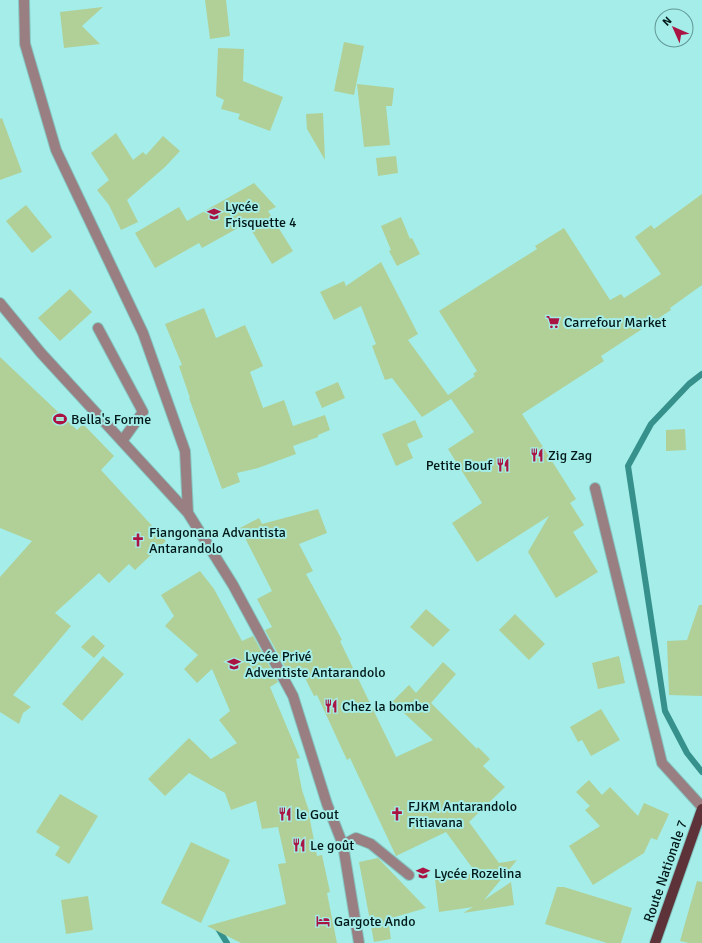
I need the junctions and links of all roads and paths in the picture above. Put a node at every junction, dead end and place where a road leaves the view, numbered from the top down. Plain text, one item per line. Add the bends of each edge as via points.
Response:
1 (24, 0) edge
2 (0, 303) edge
3 (98, 328) dead end
4 (122, 441) junction
5 (595, 488) dead end
6 (188, 513) junction
7 (702, 808) edge
8 (343, 845) junction
9 (410, 875) dead end
10 (359, 943) edge
11 (655, 943) edge

1 - 6 street via 24,44 56,150 143,333 185,451
2 - 4 street via 41,353
3 - 4 street via 142,412
4 - 6 street
5 - 7 street via 662,763
6 - 8 street via 233,585 293,696 327,804
7 - 11 main road, Route Nationale 7
8 - 9 street via 356,838 371,844
8 - 10 street

